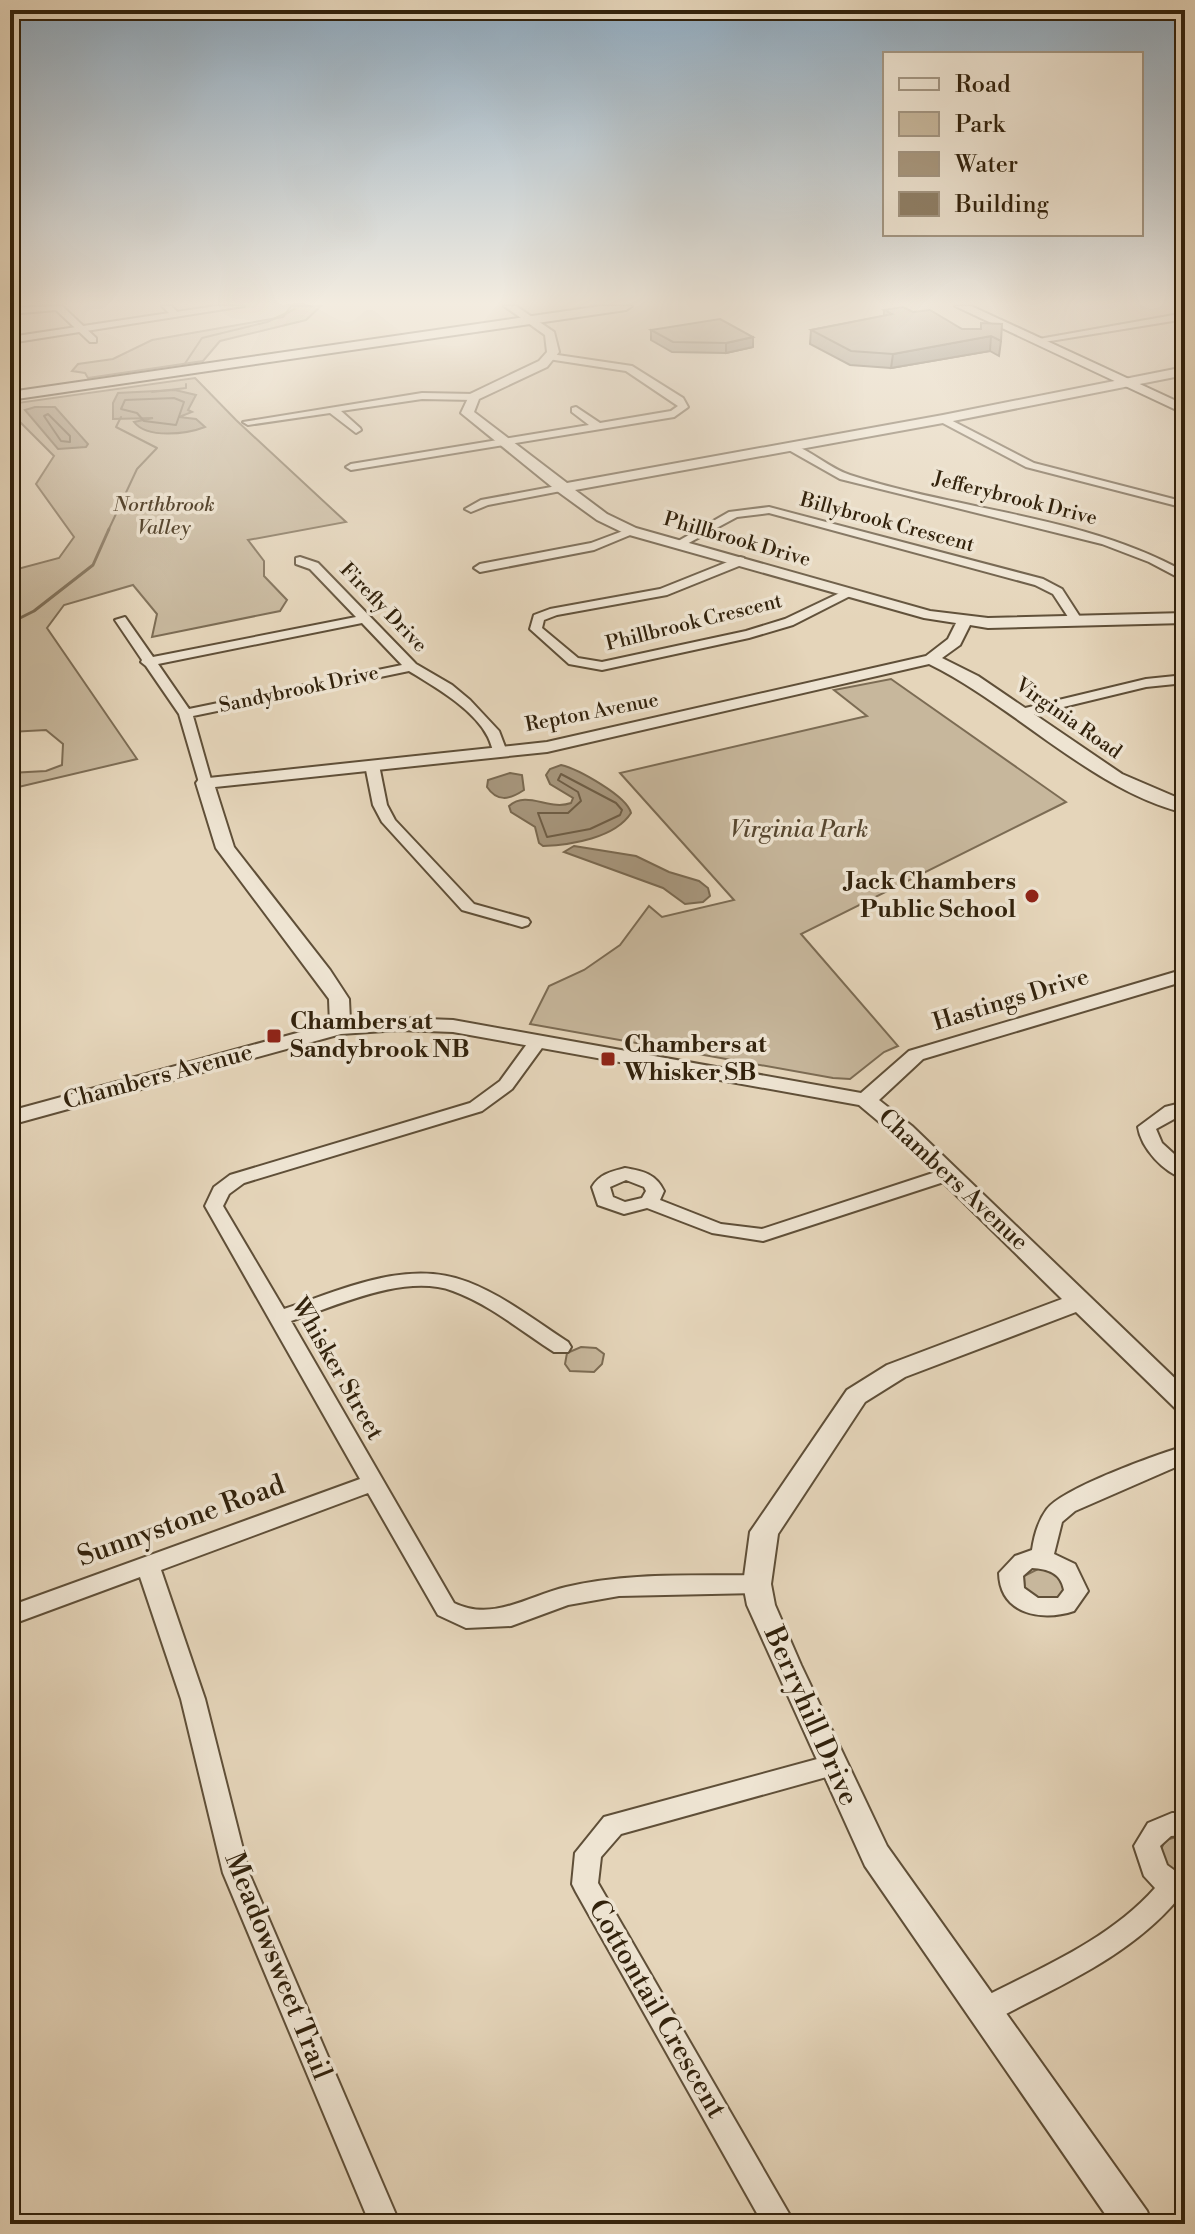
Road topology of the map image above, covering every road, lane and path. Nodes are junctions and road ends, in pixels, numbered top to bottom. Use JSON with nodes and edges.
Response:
{"nodes":[{"id":1,"x":324,"y":410,"type":"edge"},
{"id":2,"x":333,"y":410,"type":"edge"},
{"id":3,"x":467,"y":410,"type":"edge"},
{"id":4,"x":576,"y":410,"type":"dead end"},
{"id":5,"x":679,"y":410,"type":"edge"},
{"id":6,"x":989,"y":410,"type":"edge"},
{"id":7,"x":943,"y":419,"type":"junction"},
{"id":8,"x":248,"y":422,"type":"dead end"},
{"id":9,"x":597,"y":426,"type":"junction"},
{"id":10,"x":356,"y":430,"type":"dead end"},
{"id":11,"x":501,"y":442,"type":"junction"},
{"id":12,"x":791,"y":447,"type":"junction"},
{"id":13,"x":351,"y":467,"type":"dead end"},
{"id":14,"x":562,"y":488,"type":"junction"},
{"id":15,"x":1185,"y":505,"type":"edge"},
{"id":16,"x":471,"y":509,"type":"dead end"},
{"id":17,"x":631,"y":531,"type":"junction"},
{"id":18,"x":679,"y":544,"type":"junction"},
{"id":19,"x":300,"y":561,"type":"dead end"},
{"id":20,"x":740,"y":561,"type":"junction"},
{"id":21,"x":480,"y":568,"type":"dead end"},
{"id":22,"x":1184,"y":575,"type":"edge"},
{"id":23,"x":850,"y":593,"type":"junction"},
{"id":24,"x":1185,"y":618,"type":"edge"},
{"id":25,"x":365,"y":619,"type":"junction"},
{"id":26,"x":121,"y":620,"type":"dead end"},
{"id":27,"x":1076,"y":620,"type":"junction"},
{"id":28,"x":965,"y":621,"type":"junction"},
{"id":29,"x":931,"y":659,"type":"junction"},
{"id":30,"x":147,"y":662,"type":"junction"},
{"id":31,"x":411,"y":667,"type":"junction"},
{"id":32,"x":1185,"y":679,"type":"edge"},
{"id":33,"x":1022,"y":713,"type":"junction"},
{"id":34,"x":186,"y":714,"type":"junction"},
{"id":35,"x":500,"y":752,"type":"junction"},
{"id":36,"x":372,"y":765,"type":"junction"},
{"id":37,"x":205,"y":783,"type":"junction"},
{"id":38,"x":1185,"y":808,"type":"edge"},
{"id":39,"x":522,"y":922,"type":"dead end"},
{"id":40,"x":1185,"y":975,"type":"edge"},
{"id":41,"x":340,"y":1028,"type":"junction"},
{"id":42,"x":538,"y":1041,"type":"junction"},
{"id":43,"x":866,"y":1100,"type":"junction"},
{"id":44,"x":1185,"y":1107,"type":"edge"},
{"id":45,"x":10,"y":1118,"type":"edge"},
{"id":46,"x":1185,"y":1173,"type":"edge"},
{"id":47,"x":949,"y":1174,"type":"junction"},
{"id":48,"x":649,"y":1202,"type":"dead end"},
{"id":49,"x":1080,"y":1301,"type":"junction"},
{"id":50,"x":279,"y":1318,"type":"junction"},
{"id":51,"x":561,"y":1347,"type":"dead end"},
{"id":52,"x":1185,"y":1403,"type":"edge"},
{"id":53,"x":1185,"y":1454,"type":"edge"},
{"id":54,"x":372,"y":1483,"type":"junction"},
{"id":55,"x":1042,"y":1559,"type":"dead end"},
{"id":56,"x":147,"y":1564,"type":"junction"},
{"id":57,"x":757,"y":1584,"type":"junction"},
{"id":58,"x":10,"y":1616,"type":"edge"},
{"id":59,"x":832,"y":1766,"type":"junction"},
{"id":60,"x":1185,"y":1824,"type":"edge"},
{"id":61,"x":1179,"y":1888,"type":"edge"},
{"id":62,"x":986,"y":2010,"type":"junction"},
{"id":63,"x":385,"y":2224,"type":"edge"},
{"id":64,"x":780,"y":2224,"type":"edge"},
{"id":65,"x":1134,"y":2224,"type":"edge"}],
"edges":[{"from":1,"to":8,"type":"street"},
{"from":2,"to":10,"type":"street"},
{"from":3,"to":11,"type":"street","name":"Phillbrook Drive"},
{"from":4,"to":9,"type":"street"},
{"from":5,"to":9,"type":"street"},
{"from":6,"to":7,"type":"street"},
{"from":7,"to":12,"type":"street"},
{"from":7,"to":15,"type":"street"},
{"from":9,"to":11,"type":"street"},
{"from":11,"to":13,"type":"street"},
{"from":11,"to":14,"type":"street","name":"Phillbrook Drive"},
{"from":12,"to":14,"type":"street"},
{"from":12,"to":22,"type":"street","name":"Jefferybrook Drive"},
{"from":14,"to":16,"type":"street"},
{"from":14,"to":17,"type":"street","name":"Phillbrook Drive"},
{"from":17,"to":18,"type":"street","name":"Phillbrook Drive"},
{"from":17,"to":21,"type":"street"},
{"from":18,"to":20,"type":"street","name":"Phillbrook Drive"},
{"from":18,"to":27,"type":"street","name":"Billybrook Crescent"},
{"from":19,"to":25,"type":"street","name":"Firefly Drive"},
{"from":20,"to":23,"type":"street","name":"Phillbrook Drive"},
{"from":20,"to":23,"type":"street","name":"Phillbrook Crescent"},
{"from":23,"to":28,"type":"street","name":"Phillbrook Drive"},
{"from":24,"to":27,"type":"street","name":"Phillbrook Drive"},
{"from":25,"to":30,"type":"street"},
{"from":25,"to":31,"type":"street","name":"Firefly Drive"},
{"from":26,"to":30,"type":"street","name":"Sandybrook Drive"},
{"from":27,"to":28,"type":"street","name":"Phillbrook Drive"},
{"from":28,"to":29,"type":"street"},
{"from":29,"to":33,"type":"street","name":"Virginia Road"},
{"from":29,"to":35,"type":"street","name":"Repton Avenue"},
{"from":30,"to":34,"type":"street","name":"Sandybrook Drive"},
{"from":31,"to":34,"type":"street","name":"Sandybrook Drive"},
{"from":31,"to":35,"type":"street","name":"Firefly Drive"},
{"from":32,"to":33,"type":"street"},
{"from":33,"to":38,"type":"street","name":"Virginia Road"},
{"from":34,"to":37,"type":"street","name":"Sandybrook Drive"},
{"from":35,"to":36,"type":"street","name":"Repton Avenue"},
{"from":36,"to":37,"type":"street","name":"Repton Avenue"},
{"from":36,"to":39,"type":"street"},
{"from":37,"to":41,"type":"street","name":"Sandybrook Drive"},
{"from":40,"to":43,"type":"street","name":"Hastings Drive"},
{"from":41,"to":42,"type":"street","name":"Chambers Avenue"},
{"from":41,"to":45,"type":"street","name":"Chambers Avenue"},
{"from":42,"to":43,"type":"street","name":"Chambers Avenue"},
{"from":42,"to":50,"type":"street","name":"Whisker Street"},
{"from":43,"to":47,"type":"street","name":"Chambers Avenue"},
{"from":44,"to":46,"type":"street"},
{"from":47,"to":48,"type":"street"},
{"from":47,"to":49,"type":"street","name":"Chambers Avenue"},
{"from":49,"to":52,"type":"street","name":"Chambers Avenue"},
{"from":49,"to":57,"type":"street","name":"Berryhill Drive"},
{"from":50,"to":51,"type":"street"},
{"from":50,"to":54,"type":"street","name":"Whisker Street"},
{"from":53,"to":55,"type":"street"},
{"from":54,"to":56,"type":"street","name":"Sunnystone Road"},
{"from":54,"to":57,"type":"street","name":"Whisker Street"},
{"from":56,"to":58,"type":"street","name":"Sunnystone Road"},
{"from":56,"to":63,"type":"street","name":"Meadowsweet Trail"},
{"from":57,"to":59,"type":"street","name":"Berryhill Drive"},
{"from":59,"to":62,"type":"street","name":"Berryhill Drive"},
{"from":59,"to":64,"type":"street","name":"Cottontail Crescent"},
{"from":60,"to":61,"type":"street"},
{"from":61,"to":62,"type":"street"},
{"from":62,"to":65,"type":"street","name":"Berryhill Drive"}]}
